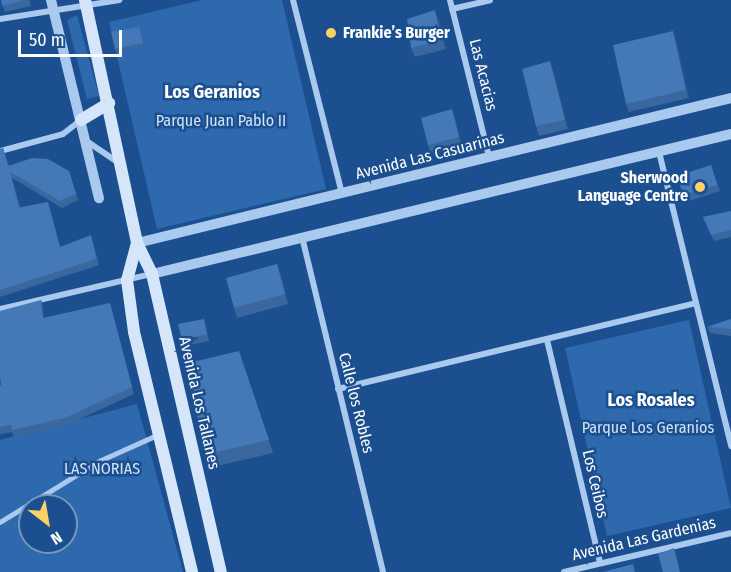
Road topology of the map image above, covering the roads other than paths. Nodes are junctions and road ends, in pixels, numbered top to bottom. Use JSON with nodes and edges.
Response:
{"nodes":[{"id":1,"x":120,"y":0,"type":"edge"},
{"id":2,"x":293,"y":0,"type":"edge"},
{"id":3,"x":450,"y":0,"type":"edge"},
{"id":4,"x":490,"y":0,"type":"edge"},
{"id":5,"x":52,"y":4,"type":"edge"},
{"id":6,"x":85,"y":4,"type":"edge"},
{"id":7,"x":452,"y":9,"type":"junction"},
{"id":8,"x":0,"y":19,"type":"edge"},
{"id":9,"x":731,"y":98,"type":"edge"},
{"id":10,"x":109,"y":103,"type":"junction"},
{"id":11,"x":81,"y":120,"type":"junction"},
{"id":12,"x":731,"y":134,"type":"edge"},
{"id":13,"x":85,"y":140,"type":"junction"},
{"id":14,"x":0,"y":151,"type":"edge"},
{"id":15,"x":659,"y":152,"type":"junction"},
{"id":16,"x":489,"y":156,"type":"junction"},
{"id":17,"x":121,"y":164,"type":"junction"},
{"id":18,"x":342,"y":193,"type":"junction"},
{"id":19,"x":99,"y":198,"type":"dead end"},
{"id":20,"x":303,"y":241,"type":"junction"},
{"id":21,"x":137,"y":243,"type":"junction"},
{"id":22,"x":152,"y":274,"type":"junction"},
{"id":23,"x":127,"y":280,"type":"junction"},
{"id":24,"x":696,"y":303,"type":"junction"},
{"id":25,"x":0,"y":309,"type":"edge"},
{"id":26,"x":547,"y":340,"type":"junction"},
{"id":27,"x":339,"y":389,"type":"junction"},
{"id":28,"x":157,"y":435,"type":"junction"},
{"id":29,"x":731,"y":446,"type":"edge"},
{"id":30,"x":0,"y":522,"type":"edge"},
{"id":31,"x":731,"y":533,"type":"edge"},
{"id":32,"x":600,"y":563,"type":"junction"},
{"id":33,"x":192,"y":572,"type":"edge"},
{"id":34,"x":221,"y":572,"type":"edge"},
{"id":35,"x":382,"y":572,"type":"edge"},
{"id":36,"x":564,"y":572,"type":"edge"}],
"edges":[{"from":1,"to":6,"type":"street"},
{"from":2,"to":18,"type":"street"},
{"from":3,"to":7,"type":"street","name":"Las Acacias"},
{"from":4,"to":7,"type":"street"},
{"from":5,"to":6,"type":"street"},
{"from":5,"to":8,"type":"street"},
{"from":5,"to":11,"type":"street"},
{"from":6,"to":10,"type":"main road","name":"Avenida Los Tallanes"},
{"from":7,"to":16,"type":"street","name":"Las Acacias"},
{"from":9,"to":16,"type":"street","name":"Avenida Las Casuarinas"},
{"from":10,"to":11,"type":"main road"},
{"from":10,"to":17,"type":"main road","name":"Avenida Los Tallanes"},
{"from":11,"to":13,"type":"street"},
{"from":11,"to":14,"type":"street"},
{"from":12,"to":15,"type":"street"},
{"from":13,"to":17,"type":"street"},
{"from":13,"to":19,"type":"street"},
{"from":15,"to":20,"type":"street"},
{"from":15,"to":24,"type":"street"},
{"from":16,"to":18,"type":"street","name":"Avenida Las Casuarinas"},
{"from":17,"to":21,"type":"main road","name":"Avenida Los Tallanes"},
{"from":18,"to":21,"type":"street","name":"Avenida Las Casuarinas"},
{"from":20,"to":22,"type":"street"},
{"from":20,"to":27,"type":"street","name":"Calle los Robles"},
{"from":21,"to":22,"type":"main road","name":"Avenida Los Tallanes"},
{"from":21,"to":23,"type":"main road","name":"Avenida Los Tallanes"},
{"from":22,"to":23,"type":"street"},
{"from":22,"to":34,"type":"main road","name":"Avenida Los Tallanes"},
{"from":23,"to":25,"type":"street"},
{"from":23,"to":28,"type":"main road","name":"Avenida Los Tallanes"},
{"from":24,"to":26,"type":"street"},
{"from":24,"to":29,"type":"street"},
{"from":26,"to":27,"type":"street"},
{"from":26,"to":32,"type":"street","name":"Los Ceibos"},
{"from":27,"to":35,"type":"street","name":"Calle los Robles"},
{"from":28,"to":30,"type":"lane"},
{"from":28,"to":33,"type":"main road","name":"Avenida Los Tallanes"},
{"from":31,"to":32,"type":"street","name":"Avenida Las Gardenias"},
{"from":32,"to":36,"type":"street","name":"Avenida Las Gardenias"}]}
